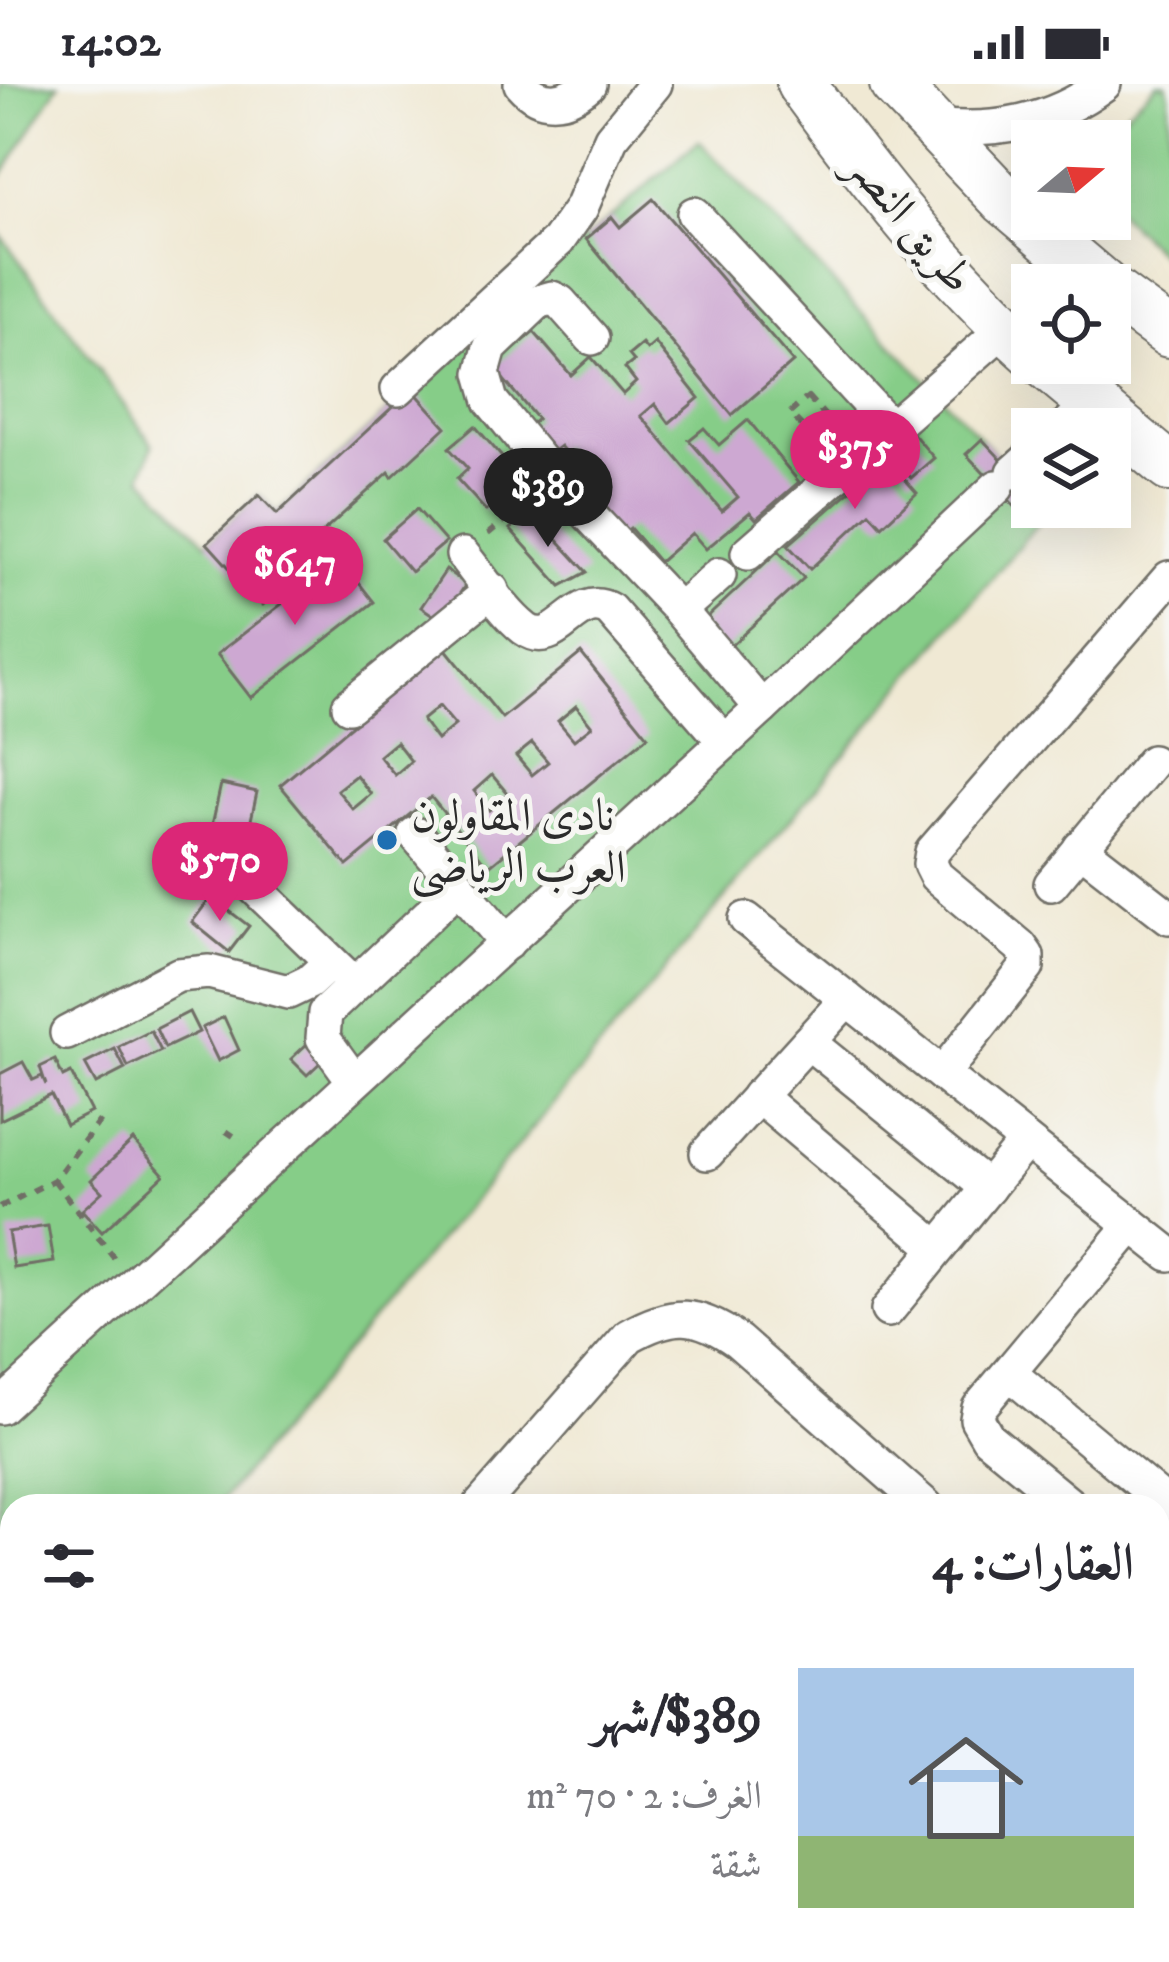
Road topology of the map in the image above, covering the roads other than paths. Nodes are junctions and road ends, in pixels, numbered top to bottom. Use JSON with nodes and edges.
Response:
{"nodes":[{"id":1,"x":521,"y":84,"type":"edge"},
{"id":2,"x":590,"y":84,"type":"edge"},
{"id":3,"x":655,"y":84,"type":"edge"},
{"id":4,"x":800,"y":84,"type":"edge"},
{"id":5,"x":894,"y":84,"type":"edge"},
{"id":6,"x":1103,"y":84,"type":"edge"},
{"id":7,"x":931,"y":126,"type":"junction"},
{"id":8,"x":694,"y":214,"type":"dead end"},
{"id":9,"x":1080,"y":264,"type":"edge"},
{"id":10,"x":1131,"y":306,"type":"edge"},
{"id":11,"x":1011,"y":332,"type":"edge"},
{"id":12,"x":1167,"y":335,"type":"edge"},
{"id":13,"x":592,"y":338,"type":"dead end"},
{"id":14,"x":1011,"y":345,"type":"edge"},
{"id":15,"x":398,"y":389,"type":"dead end"},
{"id":16,"x":891,"y":428,"type":"junction"},
{"id":17,"x":1131,"y":446,"type":"edge"},
{"id":18,"x":1169,"y":467,"type":"edge"},
{"id":19,"x":1011,"y":475,"type":"edge"},
{"id":20,"x":748,"y":553,"type":"dead end"},
{"id":21,"x":463,"y":555,"type":"road end"},
{"id":22,"x":719,"y":575,"type":"dead end"},
{"id":23,"x":1169,"y":578,"type":"edge"},
{"id":24,"x":493,"y":590,"type":"junction"},
{"id":25,"x":679,"y":610,"type":"junction"},
{"id":26,"x":349,"y":706,"type":"dead end"},
{"id":27,"x":762,"y":708,"type":"junction"},
{"id":28,"x":725,"y":742,"type":"junction"},
{"id":29,"x":1152,"y":762,"type":"dead end"},
{"id":30,"x":415,"y":834,"type":"dead end"},
{"id":31,"x":1081,"y":848,"type":"junction"},
{"id":32,"x":1051,"y":884,"type":"dead end"},
{"id":33,"x":459,"y":886,"type":"junction"},
{"id":34,"x":254,"y":887,"type":"dead end"},
{"id":35,"x":1169,"y":916,"type":"edge"},
{"id":36,"x":746,"y":919,"type":"dead end"},
{"id":37,"x":507,"y":943,"type":"junction"},
{"id":38,"x":343,"y":973,"type":"junction"},
{"id":39,"x":847,"y":999,"type":"junction"},
{"id":40,"x":67,"y":1034,"type":"dead end"},
{"id":41,"x":808,"y":1042,"type":"junction"},
{"id":42,"x":941,"y":1074,"type":"junction"},
{"id":43,"x":354,"y":1081,"type":"junction"},
{"id":44,"x":758,"y":1096,"type":"junction"},
{"id":45,"x":1026,"y":1141,"type":"junction"},
{"id":46,"x":707,"y":1154,"type":"dead end"},
{"id":47,"x":988,"y":1188,"type":"junction"},
{"id":48,"x":1132,"y":1225,"type":"junction"},
{"id":49,"x":938,"y":1248,"type":"junction"},
{"id":50,"x":1169,"y":1254,"type":"edge"},
{"id":51,"x":888,"y":1310,"type":"dead end"},
{"id":52,"x":1009,"y":1373,"type":"junction"},
{"id":53,"x":0,"y":1407,"type":"edge"},
{"id":54,"x":491,"y":1494,"type":"edge"},
{"id":55,"x":912,"y":1494,"type":"edge"},
{"id":56,"x":1057,"y":1494,"type":"edge"},
{"id":57,"x":1155,"y":1494,"type":"edge"}],
"edges":[{"from":1,"to":2,"type":"street"},
{"from":3,"to":15,"type":"street"},
{"from":4,"to":11,"type":"highway","name":"طريق النصر"},
{"from":5,"to":7,"type":"highway","name":"طريق النصر"},
{"from":6,"to":7,"type":"street"},
{"from":7,"to":9,"type":"highway","name":"طريق النصر"},
{"from":8,"to":16,"type":"street"},
{"from":10,"to":12,"type":"highway","name":"طريق النصر"},
{"from":13,"to":25,"type":"street"},
{"from":14,"to":16,"type":"street"},
{"from":16,"to":20,"type":"street"},
{"from":17,"to":18,"type":"highway"},
{"from":19,"to":27,"type":"street"},
{"from":21,"to":24,"type":"street"},
{"from":22,"to":25,"type":"street"},
{"from":23,"to":42,"type":"street"},
{"from":24,"to":26,"type":"street"},
{"from":24,"to":28,"type":"street"},
{"from":25,"to":27,"type":"street"},
{"from":27,"to":28,"type":"street"},
{"from":28,"to":37,"type":"street"},
{"from":29,"to":31,"type":"street"},
{"from":30,"to":33,"type":"street"},
{"from":31,"to":32,"type":"street"},
{"from":31,"to":35,"type":"street"},
{"from":33,"to":37,"type":"street"},
{"from":33,"to":38,"type":"street"},
{"from":34,"to":38,"type":"street"},
{"from":36,"to":39,"type":"street"},
{"from":37,"to":43,"type":"street"},
{"from":38,"to":40,"type":"street"},
{"from":38,"to":43,"type":"street"},
{"from":39,"to":41,"type":"street"},
{"from":39,"to":42,"type":"street"},
{"from":41,"to":44,"type":"street"},
{"from":41,"to":47,"type":"street"},
{"from":42,"to":45,"type":"street"},
{"from":43,"to":53,"type":"street"},
{"from":44,"to":46,"type":"street"},
{"from":44,"to":49,"type":"street"},
{"from":45,"to":47,"type":"street"},
{"from":45,"to":48,"type":"street"},
{"from":47,"to":49,"type":"street"},
{"from":48,"to":50,"type":"street"},
{"from":48,"to":52,"type":"street"},
{"from":49,"to":51,"type":"street"},
{"from":52,"to":56,"type":"street"},
{"from":52,"to":57,"type":"street"},
{"from":54,"to":55,"type":"street"}]}
